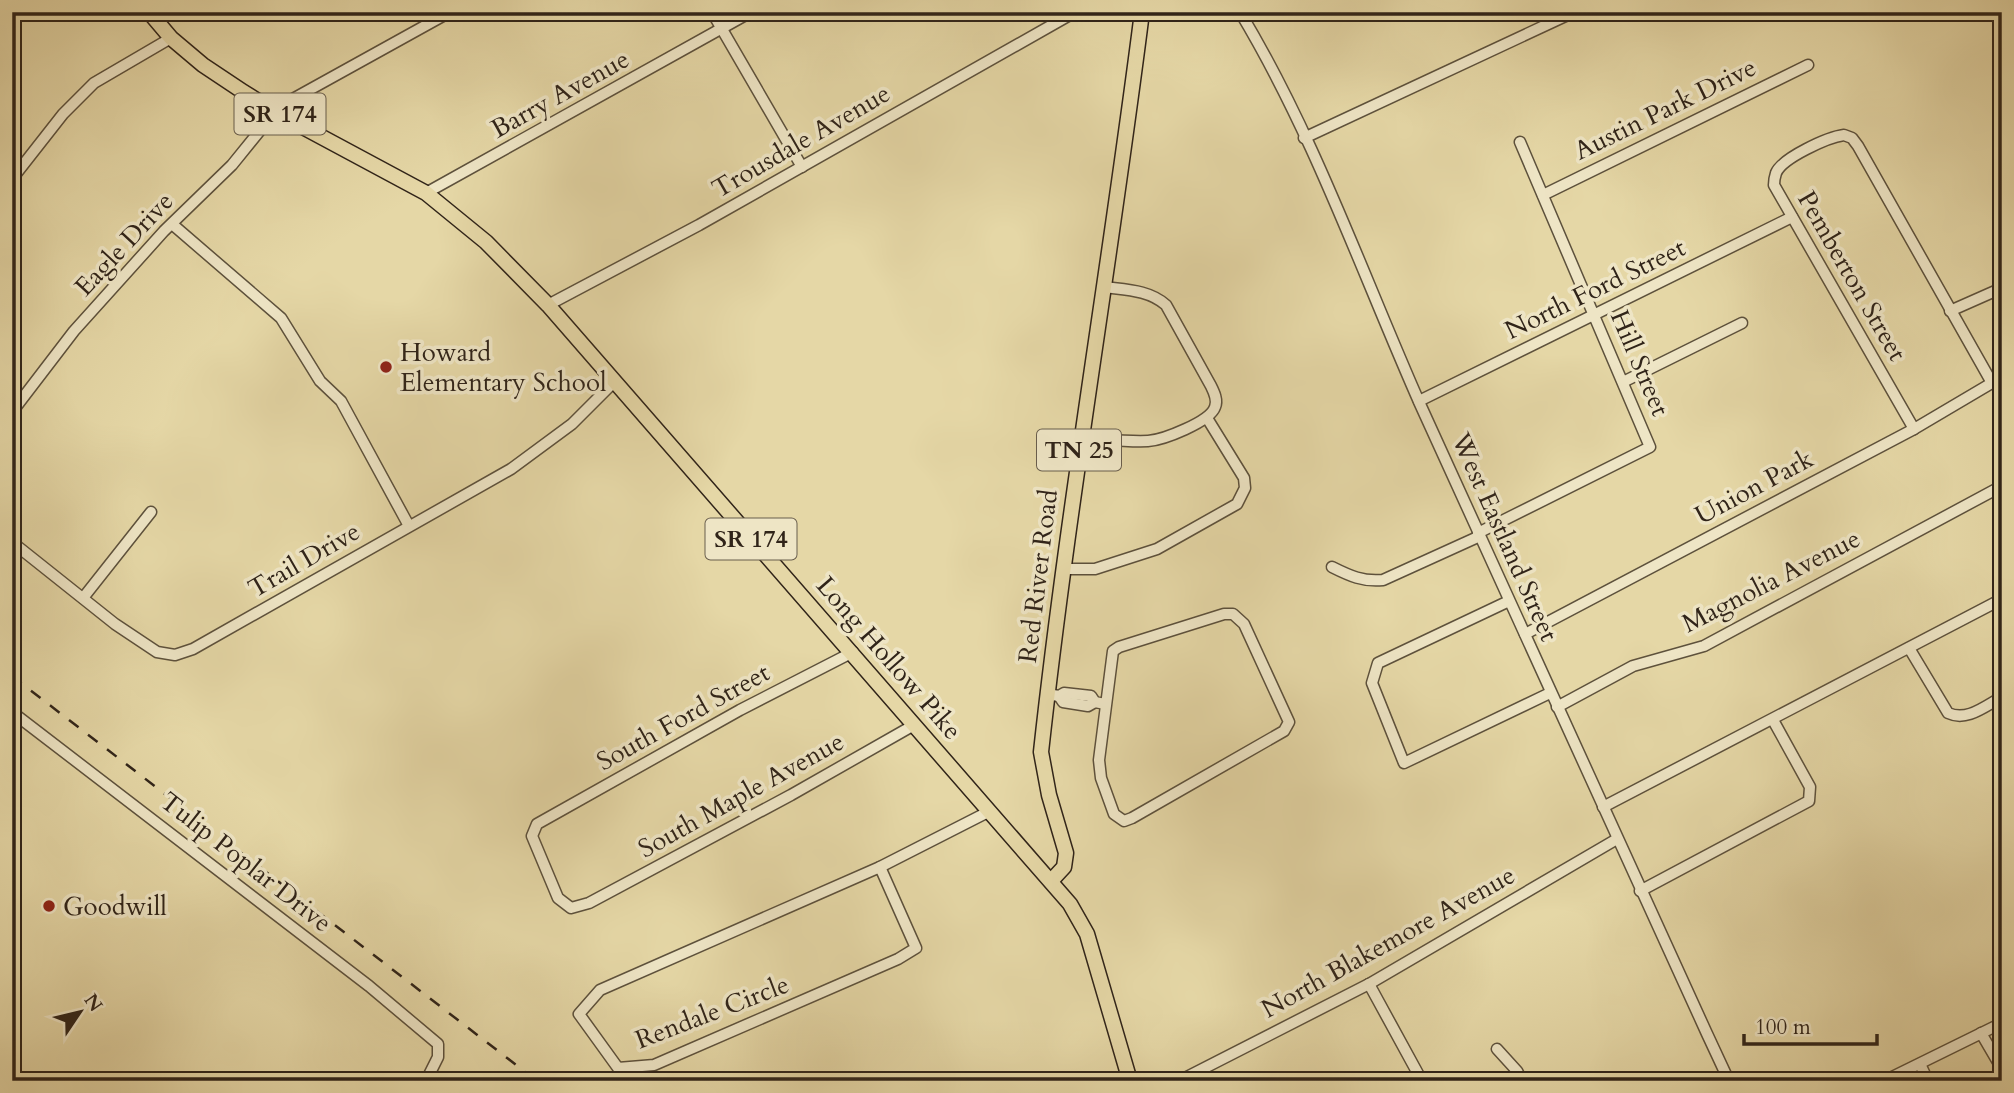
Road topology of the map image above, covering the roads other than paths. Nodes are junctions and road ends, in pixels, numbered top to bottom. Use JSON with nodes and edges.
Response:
{"nodes":[{"id":1,"x":450,"y":12,"type":"edge"},
{"id":2,"x":712,"y":12,"type":"edge"},
{"id":3,"x":751,"y":12,"type":"edge"},
{"id":4,"x":1075,"y":12,"type":"edge"},
{"id":5,"x":1142,"y":12,"type":"edge"},
{"id":6,"x":1240,"y":12,"type":"edge"},
{"id":7,"x":1574,"y":12,"type":"edge"},
{"id":8,"x":153,"y":14,"type":"edge"},
{"id":9,"x":721,"y":29,"type":"junction"},
{"id":10,"x":171,"y":38,"type":"junction"},
{"id":11,"x":1808,"y":65,"type":"dead end"},
{"id":12,"x":275,"y":111,"type":"junction"},
{"id":13,"x":1304,"y":138,"type":"junction"},
{"id":14,"x":1520,"y":142,"type":"dead end"},
{"id":15,"x":802,"y":167,"type":"junction"},
{"id":16,"x":12,"y":179,"type":"edge"},
{"id":17,"x":426,"y":193,"type":"junction"},
{"id":18,"x":1543,"y":195,"type":"junction"},
{"id":19,"x":1792,"y":217,"type":"junction"},
{"id":20,"x":172,"y":224,"type":"junction"},
{"id":21,"x":1104,"y":287,"type":"junction"},
{"id":22,"x":2002,"y":288,"type":"edge"},
{"id":23,"x":548,"y":305,"type":"junction"},
{"id":24,"x":1950,"y":311,"type":"junction"},
{"id":25,"x":1595,"y":314,"type":"junction"},
{"id":26,"x":1742,"y":323,"type":"dead end"},
{"id":27,"x":1997,"y":380,"type":"edge"},
{"id":28,"x":614,"y":382,"type":"junction"},
{"id":29,"x":1623,"y":382,"type":"junction"},
{"id":30,"x":1419,"y":401,"type":"junction"},
{"id":31,"x":12,"y":412,"type":"edge"},
{"id":32,"x":1207,"y":418,"type":"junction"},
{"id":33,"x":1914,"y":429,"type":"junction"},
{"id":34,"x":1081,"y":438,"type":"junction"},
{"id":35,"x":2002,"y":486,"type":"edge"},
{"id":36,"x":150,"y":512,"type":"dead end"},
{"id":37,"x":409,"y":526,"type":"junction"},
{"id":38,"x":1479,"y":535,"type":"junction"},
{"id":39,"x":12,"y":542,"type":"edge"},
{"id":40,"x":1332,"y":567,"type":"dead end"},
{"id":41,"x":1065,"y":569,"type":"junction"},
{"id":42,"x":83,"y":598,"type":"junction"},
{"id":43,"x":2002,"y":599,"type":"edge"},
{"id":44,"x":1509,"y":601,"type":"junction"},
{"id":45,"x":1525,"y":634,"type":"junction"},
{"id":46,"x":1909,"y":648,"type":"junction"},
{"id":47,"x":853,"y":652,"type":"junction"},
{"id":48,"x":1550,"y":693,"type":"junction"},
{"id":49,"x":1053,"y":695,"type":"junction"},
{"id":50,"x":2002,"y":697,"type":"edge"},
{"id":51,"x":1100,"y":703,"type":"junction"},
{"id":52,"x":1557,"y":707,"type":"junction"},
{"id":53,"x":12,"y":712,"type":"edge"},
{"id":54,"x":1773,"y":720,"type":"junction"},
{"id":55,"x":914,"y":725,"type":"junction"},
{"id":56,"x":1602,"y":807,"type":"junction"},
{"id":57,"x":990,"y":810,"type":"junction"},
{"id":58,"x":1617,"y":839,"type":"junction"},
{"id":59,"x":880,"y":867,"type":"junction"},
{"id":60,"x":1051,"y":881,"type":"junction"},
{"id":61,"x":1640,"y":891,"type":"junction"},
{"id":62,"x":589,"y":903,"type":"joint"},
{"id":63,"x":1369,"y":984,"type":"junction"},
{"id":64,"x":2002,"y":1023,"type":"edge"},
{"id":65,"x":1981,"y":1033,"type":"junction"},
{"id":66,"x":1497,"y":1049,"type":"dead end"},
{"id":67,"x":1920,"y":1064,"type":"junction"},
{"id":68,"x":2002,"y":1069,"type":"edge"},
{"id":69,"x":426,"y":1081,"type":"edge"},
{"id":70,"x":1130,"y":1081,"type":"edge"},
{"id":71,"x":1180,"y":1081,"type":"edge"},
{"id":72,"x":1422,"y":1081,"type":"edge"},
{"id":73,"x":1522,"y":1081,"type":"edge"},
{"id":74,"x":1729,"y":1081,"type":"edge"},
{"id":75,"x":1884,"y":1081,"type":"edge"},
{"id":76,"x":1928,"y":1081,"type":"edge"}],
"edges":[{"from":1,"to":12,"type":"street","name":"Eagle Drive"},
{"from":2,"to":9,"type":"street"},
{"from":3,"to":9,"type":"street","name":"Barry Avenue"},
{"from":4,"to":15,"type":"street","name":"Trousdale Avenue"},
{"from":5,"to":21,"type":"main road","name":"Red River Road","number":"TN 25"},
{"from":6,"to":13,"type":"street","name":"West Eastland Street"},
{"from":7,"to":13,"type":"street"},
{"from":8,"to":10,"type":"main road","name":"Long Hollow Pike","number":"SR 174"},
{"from":9,"to":15,"type":"street"},
{"from":9,"to":17,"type":"street","name":"Barry Avenue"},
{"from":10,"to":12,"type":"main road","name":"Long Hollow Pike","number":"SR 174"},
{"from":10,"to":16,"type":"street"},
{"from":11,"to":18,"type":"street","name":"Austin Park Drive"},
{"from":12,"to":17,"type":"main road","name":"Long Hollow Pike","number":"SR 174"},
{"from":12,"to":20,"type":"street","name":"Eagle Drive"},
{"from":13,"to":30,"type":"street","name":"West Eastland Street"},
{"from":14,"to":18,"type":"street","name":"Hill Street"},
{"from":15,"to":23,"type":"street","name":"Trousdale Avenue"},
{"from":17,"to":23,"type":"main road","name":"Long Hollow Pike","number":"SR 174"},
{"from":18,"to":25,"type":"street","name":"Hill Street"},
{"from":19,"to":24,"type":"street","name":"Pemberton Street"},
{"from":19,"to":25,"type":"street","name":"North Ford Street"},
{"from":19,"to":33,"type":"street","name":"Pemberton Street"},
{"from":20,"to":31,"type":"street","name":"Eagle Drive"},
{"from":20,"to":37,"type":"street"},
{"from":21,"to":32,"type":"street"},
{"from":21,"to":34,"type":"main road","name":"Red River Road","number":"TN 25"},
{"from":22,"to":24,"type":"street"},
{"from":23,"to":28,"type":"main road","name":"Long Hollow Pike","number":"SR 174"},
{"from":24,"to":27,"type":"street","name":"Pemberton Street"},
{"from":25,"to":29,"type":"street","name":"Hill Street"},
{"from":25,"to":30,"type":"street","name":"North Ford Street"},
{"from":26,"to":29,"type":"street"},
{"from":27,"to":33,"type":"street","name":"Union Park"},
{"from":28,"to":37,"type":"street","name":"Trail Drive"},
{"from":28,"to":47,"type":"main road","name":"Long Hollow Pike","number":"SR 174"},
{"from":29,"to":38,"type":"street","name":"Hill Street"},
{"from":30,"to":38,"type":"street","name":"West Eastland Street"},
{"from":32,"to":34,"type":"street"},
{"from":32,"to":41,"type":"street"},
{"from":33,"to":45,"type":"street","name":"Union Park"},
{"from":34,"to":41,"type":"main road","name":"Red River Road","number":"TN 25"},
{"from":35,"to":52,"type":"street","name":"Magnolia Avenue"},
{"from":36,"to":42,"type":"street"},
{"from":37,"to":42,"type":"street","name":"Trail Drive"},
{"from":38,"to":40,"type":"street"},
{"from":38,"to":44,"type":"street","name":"West Eastland Street"},
{"from":39,"to":42,"type":"street","name":"Trail Drive"},
{"from":41,"to":49,"type":"main road","name":"Red River Road","number":"TN 25"},
{"from":43,"to":46,"type":"street"},
{"from":44,"to":45,"type":"street","name":"West Eastland Street"},
{"from":44,"to":48,"type":"street"},
{"from":45,"to":48,"type":"street","name":"West Eastland Street"},
{"from":46,"to":50,"type":"street"},
{"from":46,"to":54,"type":"street"},
{"from":47,"to":55,"type":"main road","name":"Long Hollow Pike","number":"SR 174"},
{"from":47,"to":62,"type":"street","name":"South Ford Street"},
{"from":48,"to":52,"type":"street","name":"West Eastland Street"},
{"from":49,"to":51,"type":"street"},
{"from":49,"to":60,"type":"main road","name":"Red River Road","number":"TN 25"},
{"from":51,"to":51,"type":"street"},
{"from":52,"to":56,"type":"street","name":"West Eastland Street"},
{"from":53,"to":69,"type":"street","name":"Tulip Poplar Drive"},
{"from":54,"to":56,"type":"street"},
{"from":54,"to":61,"type":"street"},
{"from":55,"to":57,"type":"main road","name":"Long Hollow Pike","number":"SR 174"},
{"from":55,"to":62,"type":"street","name":"South Maple Avenue"},
{"from":56,"to":58,"type":"street","name":"West Eastland Street"},
{"from":57,"to":59,"type":"street","name":"Rendale Circle"},
{"from":57,"to":60,"type":"main road","name":"Long Hollow Pike","number":"SR 174"},
{"from":58,"to":61,"type":"street","name":"West Eastland Street"},
{"from":58,"to":63,"type":"street","name":"North Blakemore Avenue"},
{"from":59,"to":59,"type":"street","name":"Rendale Circle"},
{"from":60,"to":70,"type":"main road"},
{"from":61,"to":74,"type":"street","name":"West Eastland Street"},
{"from":63,"to":71,"type":"street","name":"North Blakemore Avenue"},
{"from":63,"to":72,"type":"street"},
{"from":64,"to":65,"type":"street"},
{"from":65,"to":67,"type":"street"},
{"from":65,"to":68,"type":"street"},
{"from":66,"to":73,"type":"street"},
{"from":67,"to":75,"type":"street"},
{"from":67,"to":76,"type":"street"}]}
